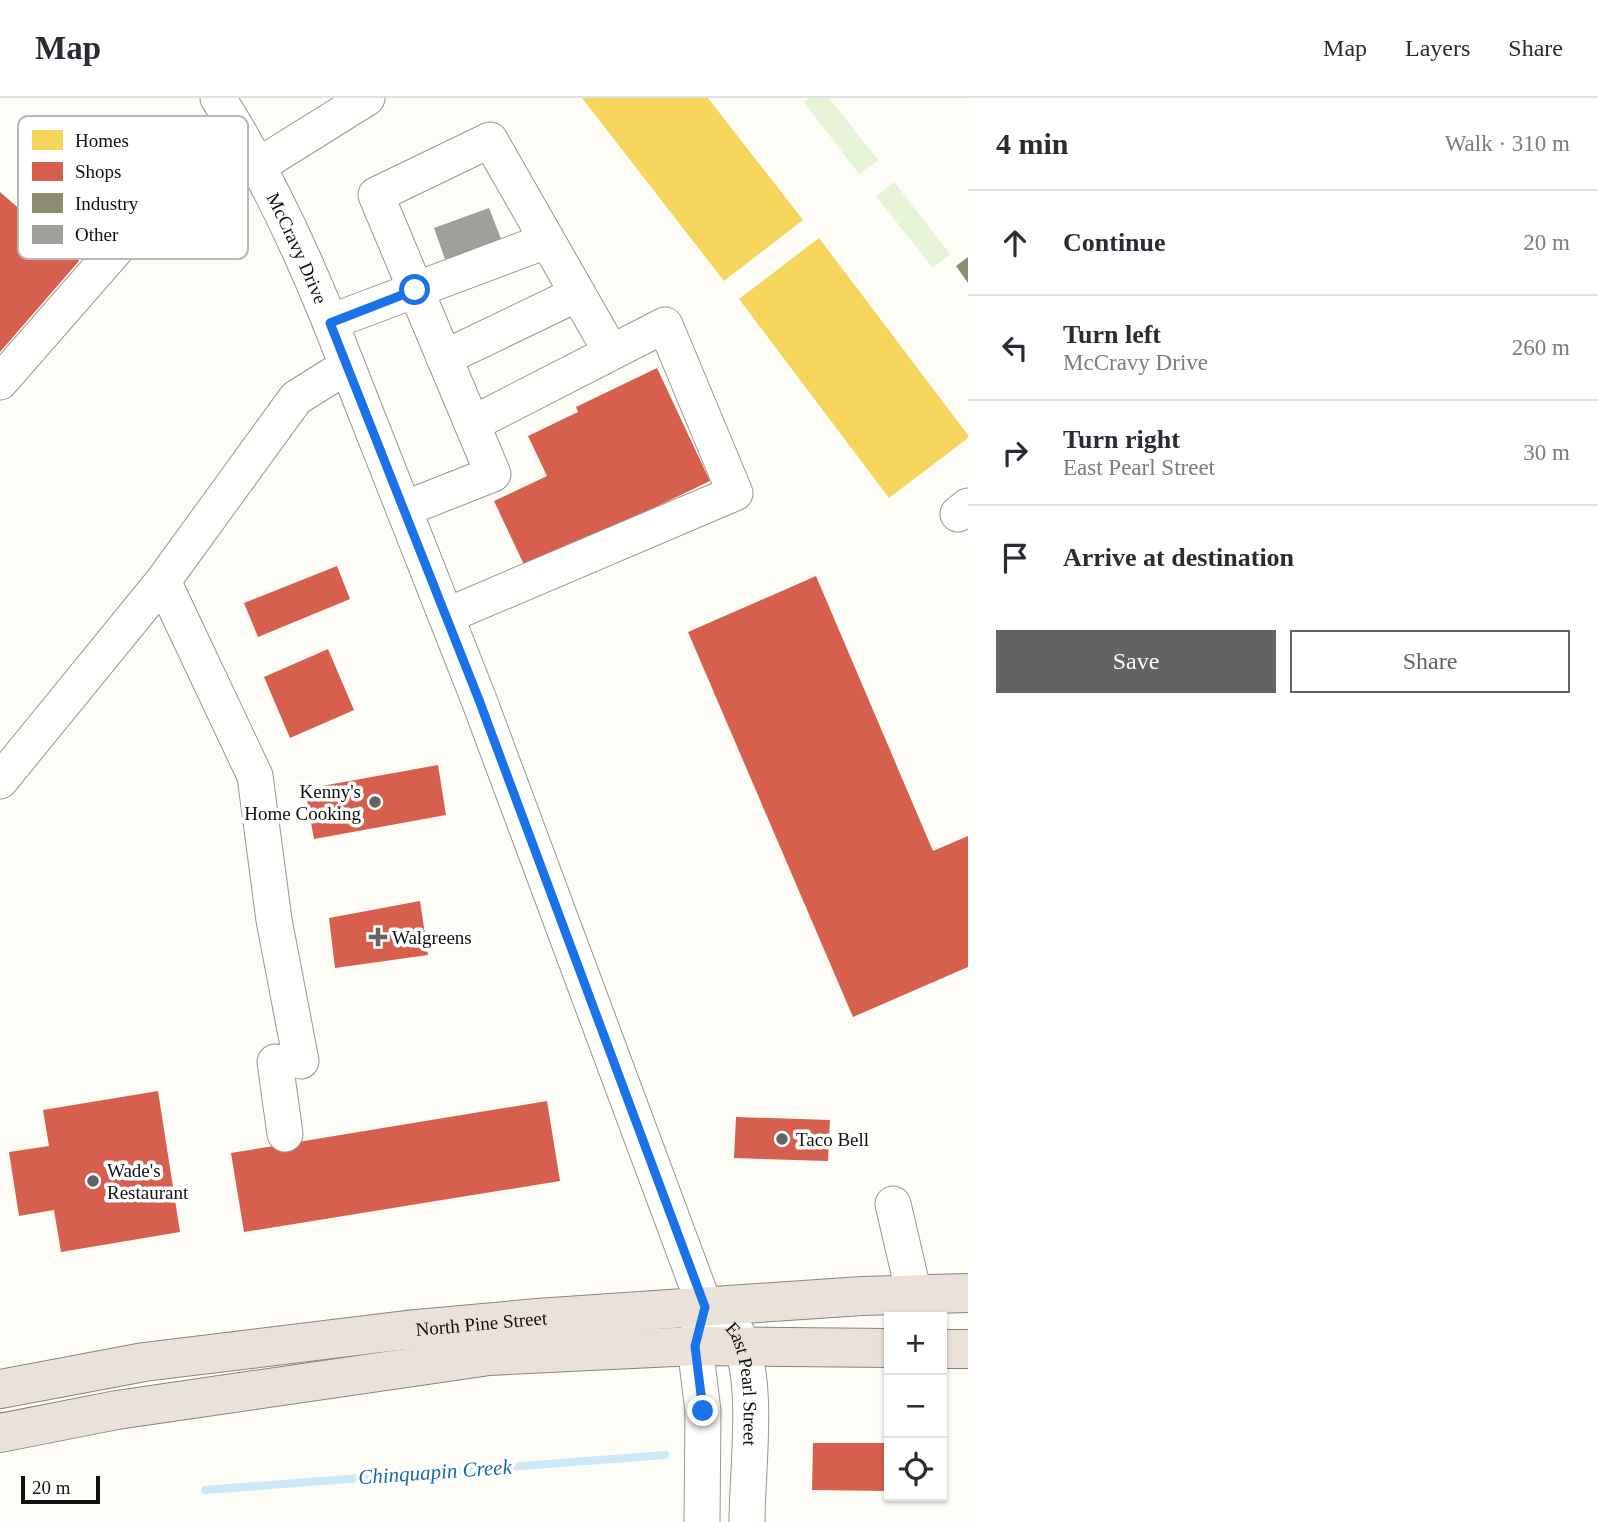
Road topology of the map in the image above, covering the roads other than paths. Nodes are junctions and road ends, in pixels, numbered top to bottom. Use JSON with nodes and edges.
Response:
{"nodes":[{"id":1,"x":218,"y":98,"type":"edge"},
{"id":2,"x":368,"y":98,"type":"edge"},
{"id":3,"x":229,"y":116,"type":"edge"},
{"id":4,"x":248,"y":148,"type":"edge"},
{"id":5,"x":258,"y":166,"type":"junction"},
{"id":6,"x":546,"y":241,"type":"junction"},
{"id":7,"x":108,"y":259,"type":"edge"},
{"id":8,"x":415,"y":290,"type":"junction"},
{"id":9,"x":577,"y":294,"type":"junction"},
{"id":10,"x":330,"y":323,"type":"junction"},
{"id":11,"x":611,"y":352,"type":"junction"},
{"id":12,"x":444,"y":358,"type":"junction"},
{"id":13,"x":347,"y":366,"type":"junction"},
{"id":14,"x":0,"y":382,"type":"edge"},
{"id":15,"x":472,"y":424,"type":"junction"},
{"id":16,"x":404,"y":509,"type":"junction"},
{"id":17,"x":163,"y":580,"type":"junction"},
{"id":18,"x":446,"y":616,"type":"junction"},
{"id":19,"x":0,"y":781,"type":"edge"},
{"id":20,"x":285,"y":1134,"type":"dead end"},
{"id":21,"x":893,"y":1204,"type":"dead end"},
{"id":22,"x":968,"y":1293,"type":"edge"},
{"id":23,"x":914,"y":1294,"type":"junction"},
{"id":24,"x":705,"y":1307,"type":"junction"},
{"id":25,"x":740,"y":1345,"type":"junction"},
{"id":26,"x":695,"y":1346,"type":"junction"},
{"id":27,"x":884,"y":1348,"type":"edge"},
{"id":28,"x":947,"y":1349,"type":"edge"},
{"id":29,"x":968,"y":1349,"type":"edge"},
{"id":30,"x":0,"y":1389,"type":"edge"},
{"id":31,"x":0,"y":1433,"type":"edge"},
{"id":32,"x":702,"y":1522,"type":"edge"},
{"id":33,"x":747,"y":1522,"type":"edge"}],
"edges":[{"from":1,"to":3,"type":"street","name":"McCravy Drive"},
{"from":2,"to":5,"type":"street"},
{"from":4,"to":5,"type":"street","name":"McCravy Drive"},
{"from":5,"to":10,"type":"street","name":"McCravy Drive"},
{"from":6,"to":8,"type":"street"},
{"from":6,"to":8,"type":"street"},
{"from":6,"to":9,"type":"street"},
{"from":7,"to":14,"type":"street"},
{"from":8,"to":10,"type":"street"},
{"from":8,"to":12,"type":"street"},
{"from":9,"to":11,"type":"street"},
{"from":9,"to":12,"type":"street"},
{"from":10,"to":13,"type":"street","name":"McCravy Drive"},
{"from":11,"to":15,"type":"street"},
{"from":11,"to":18,"type":"street"},
{"from":12,"to":15,"type":"street"},
{"from":13,"to":16,"type":"street","name":"McCravy Drive"},
{"from":13,"to":17,"type":"street"},
{"from":15,"to":16,"type":"street"},
{"from":16,"to":18,"type":"street","name":"McCravy Drive"},
{"from":17,"to":19,"type":"street"},
{"from":17,"to":20,"type":"street"},
{"from":18,"to":24,"type":"street","name":"McCravy Drive"},
{"from":21,"to":23,"type":"street"},
{"from":22,"to":23,"type":"highway","name":"North Pine Street"},
{"from":23,"to":24,"type":"highway","name":"North Pine Street"},
{"from":24,"to":25,"type":"street","name":"East Pearl Street"},
{"from":24,"to":26,"type":"street","name":"East Pearl Street"},
{"from":24,"to":30,"type":"highway","name":"North Pine Street"},
{"from":25,"to":26,"type":"highway","name":"North Pine Street"},
{"from":25,"to":27,"type":"highway","name":"North Pine Street"},
{"from":25,"to":33,"type":"street","name":"East Pearl Street"},
{"from":26,"to":31,"type":"highway","name":"North Pine Street"},
{"from":26,"to":32,"type":"street","name":"East Pearl Street"},
{"from":28,"to":29,"type":"highway"}]}
